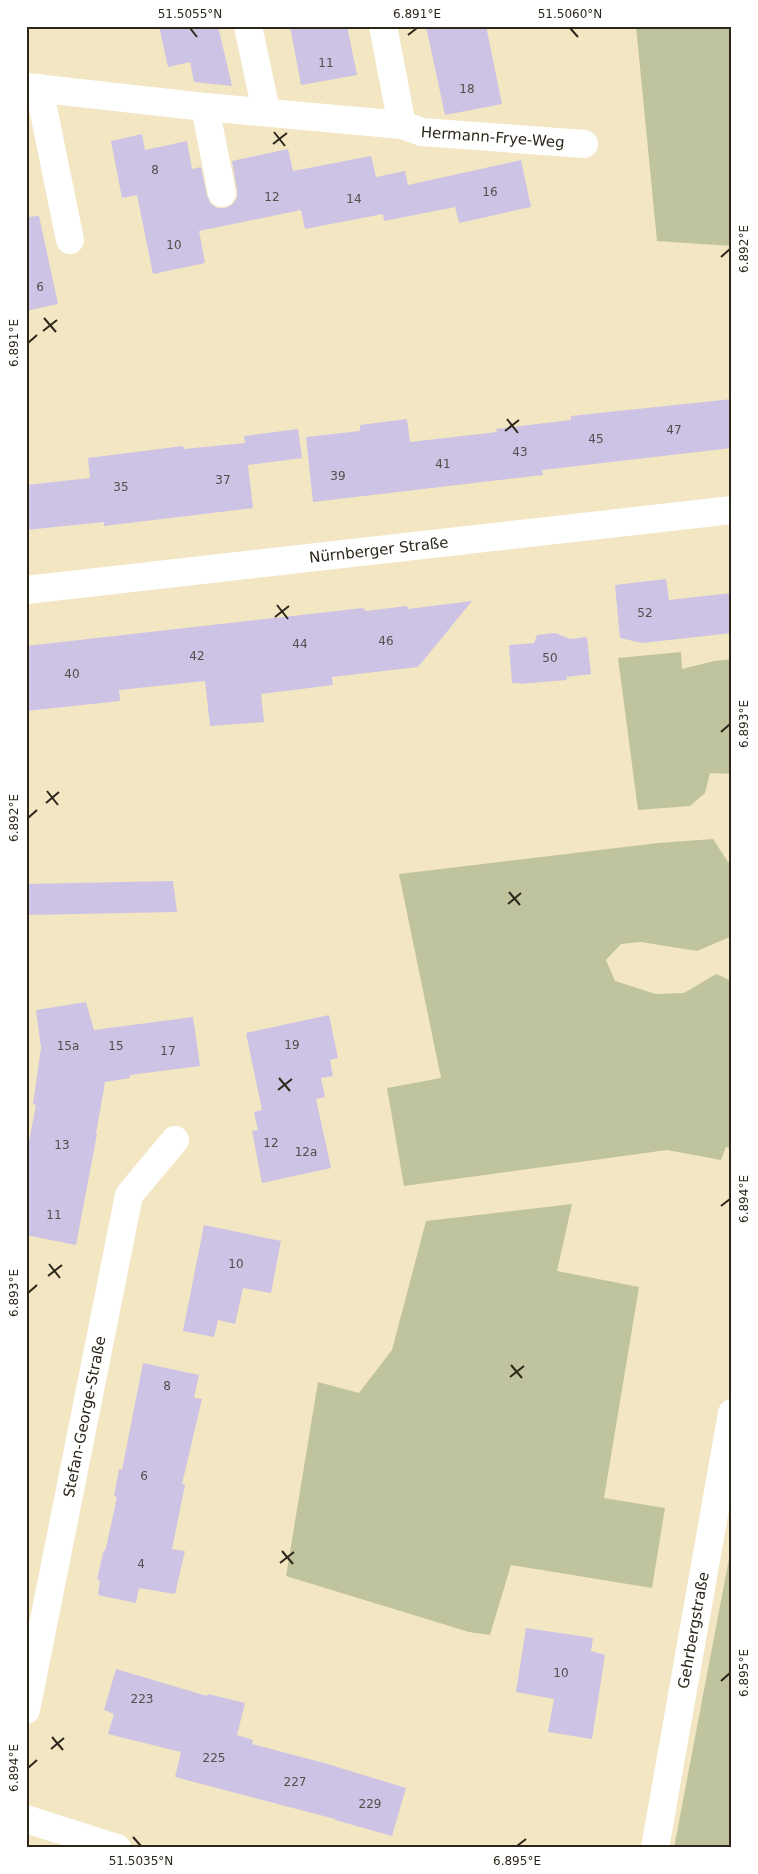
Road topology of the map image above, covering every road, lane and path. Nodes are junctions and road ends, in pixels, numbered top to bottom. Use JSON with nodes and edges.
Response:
{"nodes":[{"id":1,"x":248,"y":26,"type":"edge"},
{"id":2,"x":383,"y":26,"type":"edge"},
{"id":3,"x":33,"y":87,"type":"edge"},
{"id":4,"x":205,"y":107,"type":"junction"},
{"id":5,"x":266,"y":111,"type":"junction"},
{"id":6,"x":402,"y":124,"type":"junction"},
{"id":7,"x":584,"y":144,"type":"dead end"},
{"id":8,"x":222,"y":193,"type":"dead end"},
{"id":9,"x":70,"y":240,"type":"dead end"},
{"id":10,"x":732,"y":510,"type":"edge"},
{"id":11,"x":26,"y":590,"type":"edge"},
{"id":12,"x":175,"y":1140,"type":"dead end"},
{"id":13,"x":732,"y":1413,"type":"edge"},
{"id":14,"x":26,"y":1710,"type":"edge"},
{"id":15,"x":26,"y":1819,"type":"edge"},
{"id":16,"x":117,"y":1848,"type":"edge"},
{"id":17,"x":655,"y":1848,"type":"edge"}],
"edges":[{"from":1,"to":5,"type":"street"},
{"from":2,"to":6,"type":"street","name":"Hermann-Frye-Weg"},
{"from":3,"to":4,"type":"street","name":"Hermann-Frye-Weg"},
{"from":3,"to":9,"type":"street","name":"Hermann-Frye-Weg"},
{"from":4,"to":5,"type":"street","name":"Hermann-Frye-Weg"},
{"from":4,"to":8,"type":"street"},
{"from":5,"to":6,"type":"street","name":"Hermann-Frye-Weg"},
{"from":6,"to":7,"type":"street","name":"Hermann-Frye-Weg"},
{"from":10,"to":11,"type":"street","name":"Nürnberger Straße"},
{"from":12,"to":14,"type":"street","name":"Stefan-George-Straße"},
{"from":13,"to":17,"type":"street","name":"Gehrbergstraße"},
{"from":15,"to":16,"type":"street"}]}
